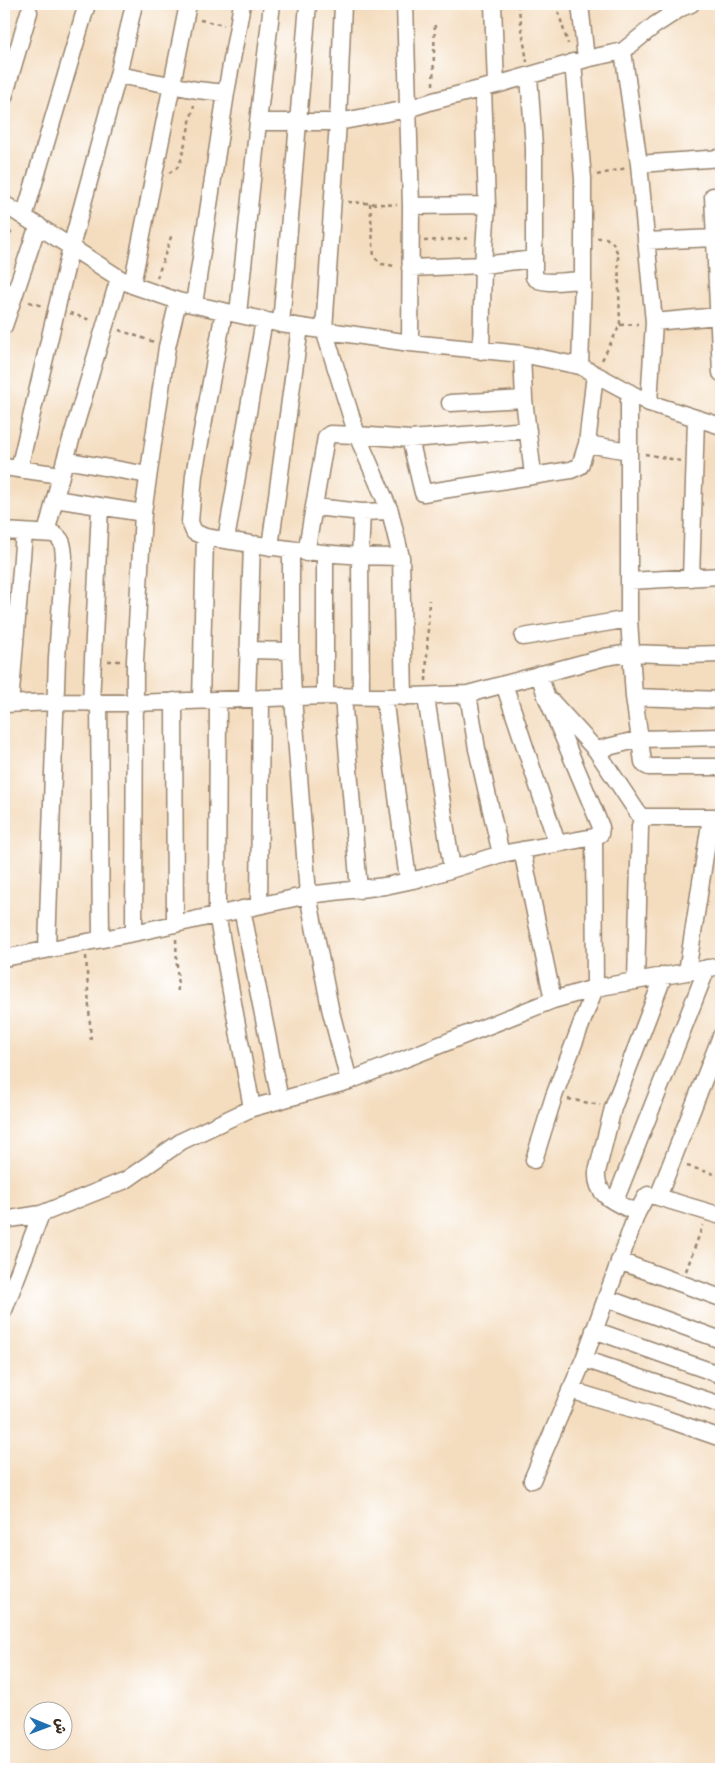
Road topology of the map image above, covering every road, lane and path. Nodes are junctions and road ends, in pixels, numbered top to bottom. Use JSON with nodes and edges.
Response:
{"nodes":[{"id":1,"x":86,"y":4,"type":"edge"},
{"id":2,"x":134,"y":4,"type":"edge"},
{"id":3,"x":242,"y":4,"type":"edge"},
{"id":4,"x":272,"y":4,"type":"edge"},
{"id":5,"x":308,"y":4,"type":"edge"},
{"id":6,"x":343,"y":4,"type":"edge"},
{"id":7,"x":405,"y":4,"type":"edge"},
{"id":8,"x":493,"y":4,"type":"edge"},
{"id":9,"x":518,"y":4,"type":"edge"},
{"id":10,"x":556,"y":4,"type":"edge"},
{"id":11,"x":580,"y":4,"type":"edge"},
{"id":12,"x":692,"y":4,"type":"edge"},
{"id":13,"x":186,"y":10,"type":"edge"},
{"id":14,"x":29,"y":12,"type":"dead end"},
{"id":15,"x":435,"y":21,"type":"dead end"},
{"id":16,"x":238,"y":28,"type":"junction"},
{"id":17,"x":623,"y":51,"type":"junction"},
{"id":18,"x":580,"y":60,"type":"junction"},
{"id":19,"x":118,"y":75,"type":"junction"},
{"id":20,"x":529,"y":76,"type":"junction"},
{"id":21,"x":171,"y":85,"type":"junction"},
{"id":22,"x":490,"y":87,"type":"junction"},
{"id":23,"x":198,"y":90,"type":"junction"},
{"id":24,"x":226,"y":93,"type":"junction"},
{"id":25,"x":4,"y":97,"type":"edge"},
{"id":26,"x":433,"y":101,"type":"junction"},
{"id":27,"x":408,"y":109,"type":"junction"},
{"id":28,"x":258,"y":122,"type":"junction"},
{"id":29,"x":297,"y":122,"type":"junction"},
{"id":30,"x":338,"y":122,"type":"junction"},
{"id":31,"x":721,"y":158,"type":"edge"},
{"id":32,"x":640,"y":164,"type":"junction"},
{"id":33,"x":153,"y":177,"type":"junction"},
{"id":34,"x":583,"y":179,"type":"junction"},
{"id":35,"x":713,"y":196,"type":"dead end"},
{"id":36,"x":334,"y":201,"type":"junction"},
{"id":37,"x":370,"y":203,"type":"junction"},
{"id":38,"x":4,"y":204,"type":"edge"},
{"id":39,"x":487,"y":205,"type":"junction"},
{"id":40,"x":411,"y":206,"type":"junction"},
{"id":41,"x":31,"y":221,"type":"junction"},
{"id":42,"x":172,"y":234,"type":"dead end"},
{"id":43,"x":485,"y":238,"type":"junction"},
{"id":44,"x":583,"y":238,"type":"junction"},
{"id":45,"x":646,"y":241,"type":"junction"},
{"id":46,"x":410,"y":242,"type":"junction"},
{"id":47,"x":718,"y":245,"type":"edge"},
{"id":48,"x":71,"y":247,"type":"junction"},
{"id":49,"x":534,"y":259,"type":"junction"},
{"id":50,"x":483,"y":265,"type":"junction"},
{"id":51,"x":410,"y":268,"type":"junction"},
{"id":52,"x":583,"y":280,"type":"junction"},
{"id":53,"x":126,"y":282,"type":"junction"},
{"id":54,"x":152,"y":292,"type":"junction"},
{"id":55,"x":13,"y":298,"type":"junction"},
{"id":56,"x":186,"y":303,"type":"junction"},
{"id":57,"x":56,"y":309,"type":"junction"},
{"id":58,"x":231,"y":312,"type":"junction"},
{"id":59,"x":718,"y":316,"type":"junction"},
{"id":60,"x":264,"y":320,"type":"junction"},
{"id":61,"x":654,"y":322,"type":"junction"},
{"id":62,"x":282,"y":324,"type":"junction"},
{"id":63,"x":104,"y":325,"type":"junction"},
{"id":64,"x":620,"y":325,"type":"junction"},
{"id":65,"x":4,"y":326,"type":"edge"},
{"id":66,"x":300,"y":327,"type":"junction"},
{"id":67,"x":324,"y":330,"type":"junction"},
{"id":68,"x":410,"y":343,"type":"junction"},
{"id":69,"x":167,"y":347,"type":"junction"},
{"id":70,"x":481,"y":351,"type":"junction"},
{"id":71,"x":522,"y":354,"type":"junction"},
{"id":72,"x":580,"y":366,"type":"junction"},
{"id":73,"x":721,"y":373,"type":"edge"},
{"id":74,"x":595,"y":374,"type":"junction"},
{"id":75,"x":629,"y":392,"type":"junction"},
{"id":76,"x":524,"y":399,"type":"junction"},
{"id":77,"x":450,"y":403,"type":"dead end"},
{"id":78,"x":649,"y":403,"type":"junction"},
{"id":79,"x":696,"y":419,"type":"junction"},
{"id":80,"x":721,"y":426,"type":"edge"},
{"id":81,"x":528,"y":430,"type":"junction"},
{"id":82,"x":357,"y":436,"type":"junction"},
{"id":83,"x":410,"y":439,"type":"junction"},
{"id":84,"x":587,"y":444,"type":"junction"},
{"id":85,"x":628,"y":451,"type":"junction"},
{"id":86,"x":694,"y":463,"type":"junction"},
{"id":87,"x":63,"y":467,"type":"junction"},
{"id":88,"x":12,"y":468,"type":"edge"},
{"id":89,"x":148,"y":474,"type":"junction"},
{"id":90,"x":533,"y":475,"type":"junction"},
{"id":91,"x":55,"y":499,"type":"junction"},
{"id":92,"x":100,"y":507,"type":"junction"},
{"id":93,"x":315,"y":507,"type":"junction"},
{"id":94,"x":362,"y":512,"type":"junction"},
{"id":95,"x":390,"y":512,"type":"junction"},
{"id":96,"x":143,"y":513,"type":"junction"},
{"id":97,"x":4,"y":531,"type":"edge"},
{"id":98,"x":24,"y":533,"type":"junction"},
{"id":99,"x":46,"y":533,"type":"junction"},
{"id":100,"x":205,"y":537,"type":"junction"},
{"id":101,"x":226,"y":540,"type":"junction"},
{"id":102,"x":252,"y":544,"type":"junction"},
{"id":103,"x":270,"y":547,"type":"junction"},
{"id":104,"x":299,"y":552,"type":"junction"},
{"id":105,"x":325,"y":554,"type":"junction"},
{"id":106,"x":360,"y":557,"type":"junction"},
{"id":107,"x":401,"y":557,"type":"junction"},
{"id":108,"x":721,"y":576,"type":"edge"},
{"id":109,"x":690,"y":578,"type":"junction"},
{"id":110,"x":629,"y":581,"type":"junction"},
{"id":111,"x":429,"y":600,"type":"dead end"},
{"id":112,"x":629,"y":620,"type":"junction"},
{"id":113,"x":523,"y":637,"type":"dead end"},
{"id":114,"x":248,"y":650,"type":"junction"},
{"id":115,"x":291,"y":651,"type":"junction"},
{"id":116,"x":630,"y":653,"type":"junction"},
{"id":117,"x":721,"y":654,"type":"edge"},
{"id":118,"x":92,"y":660,"type":"junction"},
{"id":119,"x":135,"y":661,"type":"junction"},
{"id":120,"x":539,"y":674,"type":"junction"},
{"id":121,"x":504,"y":684,"type":"junction"},
{"id":122,"x":468,"y":694,"type":"junction"},
{"id":123,"x":325,"y":696,"type":"junction"},
{"id":124,"x":361,"y":696,"type":"junction"},
{"id":125,"x":426,"y":696,"type":"junction"},
{"id":126,"x":546,"y":696,"type":"junction"},
{"id":127,"x":293,"y":697,"type":"junction"},
{"id":128,"x":343,"y":697,"type":"junction"},
{"id":129,"x":384,"y":697,"type":"junction"},
{"id":130,"x":404,"y":697,"type":"junction"},
{"id":131,"x":634,"y":697,"type":"junction"},
{"id":132,"x":254,"y":698,"type":"junction"},
{"id":133,"x":201,"y":700,"type":"junction"},
{"id":134,"x":218,"y":700,"type":"junction"},
{"id":135,"x":721,"y":700,"type":"edge"},
{"id":136,"x":174,"y":701,"type":"junction"},
{"id":137,"x":55,"y":702,"type":"junction"},
{"id":138,"x":135,"y":702,"type":"junction"},
{"id":139,"x":95,"y":703,"type":"junction"},
{"id":140,"x":7,"y":704,"type":"edge"},
{"id":141,"x":721,"y":737,"type":"edge"},
{"id":142,"x":640,"y":739,"type":"junction"},
{"id":143,"x":596,"y":750,"type":"junction"},
{"id":144,"x":721,"y":767,"type":"edge"},
{"id":145,"x":716,"y":817,"type":"edge"},
{"id":146,"x":642,"y":819,"type":"junction"},
{"id":147,"x":594,"y":837,"type":"junction"},
{"id":148,"x":557,"y":843,"type":"junction"},
{"id":149,"x":522,"y":850,"type":"junction"},
{"id":150,"x":501,"y":854,"type":"junction"},
{"id":151,"x":452,"y":869,"type":"junction"},
{"id":152,"x":408,"y":880,"type":"junction"},
{"id":153,"x":358,"y":890,"type":"junction"},
{"id":154,"x":308,"y":895,"type":"junction"},
{"id":155,"x":259,"y":905,"type":"junction"},
{"id":156,"x":242,"y":909,"type":"junction"},
{"id":157,"x":217,"y":914,"type":"junction"},
{"id":158,"x":175,"y":923,"type":"junction"},
{"id":159,"x":134,"y":933,"type":"junction"},
{"id":160,"x":93,"y":941,"type":"junction"},
{"id":161,"x":47,"y":948,"type":"junction"},
{"id":162,"x":4,"y":958,"type":"edge"},
{"id":163,"x":714,"y":967,"type":"edge"},
{"id":164,"x":688,"y":972,"type":"junction"},
{"id":165,"x":664,"y":975,"type":"junction"},
{"id":166,"x":636,"y":981,"type":"junction"},
{"id":167,"x":595,"y":988,"type":"junction"},
{"id":168,"x":178,"y":995,"type":"dead end"},
{"id":169,"x":553,"y":1000,"type":"junction"},
{"id":170,"x":721,"y":1036,"type":"edge"},
{"id":171,"x":91,"y":1042,"type":"dead end"},
{"id":172,"x":718,"y":1057,"type":"edge"},
{"id":173,"x":349,"y":1081,"type":"junction"},
{"id":174,"x":554,"y":1096,"type":"junction"},
{"id":175,"x":280,"y":1100,"type":"junction"},
{"id":176,"x":252,"y":1108,"type":"junction"},
{"id":177,"x":614,"y":1108,"type":"junction"},
{"id":178,"x":534,"y":1160,"type":"dead end"},
{"id":179,"x":672,"y":1162,"type":"junction"},
{"id":180,"x":721,"y":1176,"type":"edge"},
{"id":181,"x":658,"y":1197,"type":"junction"},
{"id":182,"x":615,"y":1201,"type":"junction"},
{"id":183,"x":637,"y":1213,"type":"junction"},
{"id":184,"x":41,"y":1214,"type":"junction"},
{"id":185,"x":715,"y":1214,"type":"edge"},
{"id":186,"x":4,"y":1220,"type":"edge"},
{"id":187,"x":619,"y":1261,"type":"junction"},
{"id":188,"x":681,"y":1284,"type":"junction"},
{"id":189,"x":606,"y":1298,"type":"junction"},
{"id":190,"x":721,"y":1298,"type":"edge"},
{"id":191,"x":4,"y":1310,"type":"edge"},
{"id":192,"x":594,"y":1330,"type":"junction"},
{"id":193,"x":721,"y":1340,"type":"edge"},
{"id":194,"x":584,"y":1359,"type":"junction"},
{"id":195,"x":721,"y":1375,"type":"edge"},
{"id":196,"x":570,"y":1390,"type":"junction"},
{"id":197,"x":721,"y":1405,"type":"edge"},
{"id":198,"x":721,"y":1438,"type":"edge"},
{"id":199,"x":532,"y":1480,"type":"dead end"}],
"edges":[{"from":1,"to":41,"type":"street"},
{"from":2,"to":19,"type":"street"},
{"from":3,"to":16,"type":"street"},
{"from":4,"to":28,"type":"street"},
{"from":5,"to":29,"type":"street"},
{"from":6,"to":30,"type":"street"},
{"from":7,"to":27,"type":"street"},
{"from":8,"to":22,"type":"street"},
{"from":9,"to":20,"type":"path"},
{"from":10,"to":18,"type":"path"},
{"from":11,"to":18,"type":"street"},
{"from":12,"to":17,"type":"street"},
{"from":13,"to":16,"type":"path"},
{"from":13,"to":21,"type":"street"},
{"from":14,"to":25,"type":"street"},
{"from":15,"to":26,"type":"path"},
{"from":16,"to":24,"type":"street"},
{"from":17,"to":18,"type":"street"},
{"from":17,"to":32,"type":"street"},
{"from":18,"to":20,"type":"street"},
{"from":18,"to":34,"type":"street"},
{"from":19,"to":21,"type":"street"},
{"from":19,"to":48,"type":"street"},
{"from":20,"to":22,"type":"street"},
{"from":20,"to":49,"type":"street"},
{"from":21,"to":23,"type":"street"},
{"from":21,"to":33,"type":"street"},
{"from":22,"to":26,"type":"street"},
{"from":22,"to":39,"type":"street"},
{"from":23,"to":24,"type":"street"},
{"from":23,"to":33,"type":"path"},
{"from":24,"to":56,"type":"street"},
{"from":26,"to":27,"type":"street"},
{"from":27,"to":30,"type":"street"},
{"from":27,"to":40,"type":"street"},
{"from":28,"to":29,"type":"street"},
{"from":28,"to":58,"type":"street"},
{"from":29,"to":30,"type":"street"},
{"from":29,"to":62,"type":"street"},
{"from":30,"to":36,"type":"street"},
{"from":31,"to":32,"type":"street"},
{"from":32,"to":34,"type":"path"},
{"from":32,"to":45,"type":"street"},
{"from":33,"to":53,"type":"street"},
{"from":34,"to":44,"type":"street"},
{"from":35,"to":47,"type":"street"},
{"from":36,"to":37,"type":"path"},
{"from":36,"to":67,"type":"street"},
{"from":37,"to":40,"type":"path"},
{"from":37,"to":51,"type":"path"},
{"from":38,"to":41,"type":"street"},
{"from":39,"to":40,"type":"street"},
{"from":39,"to":43,"type":"street"},
{"from":40,"to":46,"type":"street"},
{"from":41,"to":48,"type":"street"},
{"from":41,"to":55,"type":"street"},
{"from":42,"to":54,"type":"path"},
{"from":43,"to":46,"type":"path"},
{"from":43,"to":50,"type":"street"},
{"from":44,"to":52,"type":"street"},
{"from":44,"to":64,"type":"path"},
{"from":45,"to":47,"type":"street"},
{"from":45,"to":61,"type":"street"},
{"from":46,"to":51,"type":"street"},
{"from":47,"to":59,"type":"street"},
{"from":48,"to":53,"type":"street"},
{"from":48,"to":57,"type":"street"},
{"from":49,"to":50,"type":"street"},
{"from":49,"to":52,"type":"street"},
{"from":50,"to":51,"type":"street"},
{"from":50,"to":70,"type":"street"},
{"from":51,"to":68,"type":"street"},
{"from":52,"to":72,"type":"street"},
{"from":53,"to":54,"type":"street"},
{"from":53,"to":63,"type":"street"},
{"from":54,"to":56,"type":"street"},
{"from":55,"to":57,"type":"path"},
{"from":55,"to":65,"type":"street"},
{"from":56,"to":58,"type":"street"},
{"from":56,"to":69,"type":"street"},
{"from":57,"to":63,"type":"path"},
{"from":57,"to":88,"type":"street"},
{"from":58,"to":60,"type":"street"},
{"from":58,"to":100,"type":"street"},
{"from":59,"to":61,"type":"street"},
{"from":59,"to":73,"type":"street"},
{"from":60,"to":62,"type":"street"},
{"from":60,"to":101,"type":"street"},
{"from":61,"to":64,"type":"path"},
{"from":61,"to":78,"type":"street"},
{"from":62,"to":66,"type":"street"},
{"from":63,"to":69,"type":"path"},
{"from":63,"to":87,"type":"street"},
{"from":64,"to":74,"type":"path"},
{"from":66,"to":67,"type":"street"},
{"from":66,"to":103,"type":"street"},
{"from":67,"to":68,"type":"street"},
{"from":67,"to":82,"type":"street"},
{"from":68,"to":70,"type":"street"},
{"from":69,"to":89,"type":"street"},
{"from":70,"to":71,"type":"street"},
{"from":71,"to":72,"type":"street"},
{"from":71,"to":76,"type":"street"},
{"from":72,"to":74,"type":"street"},
{"from":74,"to":75,"type":"street"},
{"from":74,"to":84,"type":"street"},
{"from":75,"to":78,"type":"street"},
{"from":75,"to":85,"type":"street"},
{"from":76,"to":77,"type":"street"},
{"from":76,"to":81,"type":"street"},
{"from":78,"to":79,"type":"street"},
{"from":79,"to":80,"type":"street"},
{"from":79,"to":86,"type":"street"},
{"from":81,"to":83,"type":"street"},
{"from":81,"to":90,"type":"street"},
{"from":82,"to":83,"type":"street"},
{"from":82,"to":93,"type":"street"},
{"from":82,"to":95,"type":"street"},
{"from":83,"to":90,"type":"street"},
{"from":84,"to":85,"type":"street"},
{"from":84,"to":90,"type":"street"},
{"from":85,"to":86,"type":"path"},
{"from":85,"to":110,"type":"street"},
{"from":86,"to":109,"type":"street"},
{"from":87,"to":88,"type":"street"},
{"from":87,"to":89,"type":"street"},
{"from":87,"to":91,"type":"street"},
{"from":89,"to":96,"type":"street"},
{"from":91,"to":92,"type":"street"},
{"from":91,"to":99,"type":"street"},
{"from":92,"to":96,"type":"street"},
{"from":92,"to":118,"type":"street"},
{"from":93,"to":94,"type":"street"},
{"from":93,"to":104,"type":"street"},
{"from":94,"to":95,"type":"street"},
{"from":94,"to":106,"type":"street"},
{"from":95,"to":107,"type":"street"},
{"from":96,"to":119,"type":"street"},
{"from":97,"to":98,"type":"street"},
{"from":98,"to":99,"type":"street"},
{"from":98,"to":140,"type":"street"},
{"from":99,"to":137,"type":"street"},
{"from":100,"to":101,"type":"street"},
{"from":100,"to":133,"type":"street"},
{"from":101,"to":102,"type":"street"},
{"from":102,"to":103,"type":"street"},
{"from":102,"to":114,"type":"street"},
{"from":103,"to":104,"type":"street"},
{"from":104,"to":105,"type":"street"},
{"from":104,"to":115,"type":"street"},
{"from":105,"to":106,"type":"street"},
{"from":105,"to":123,"type":"street"},
{"from":106,"to":107,"type":"street"},
{"from":106,"to":124,"type":"street"},
{"from":107,"to":130,"type":"street"},
{"from":108,"to":109,"type":"street"},
{"from":109,"to":110,"type":"street"},
{"from":110,"to":112,"type":"street"},
{"from":111,"to":125,"type":"path"},
{"from":112,"to":113,"type":"street"},
{"from":112,"to":116,"type":"street"},
{"from":114,"to":115,"type":"street"},
{"from":114,"to":132,"type":"street"},
{"from":115,"to":127,"type":"street"},
{"from":116,"to":117,"type":"street"},
{"from":116,"to":120,"type":"street"},
{"from":116,"to":131,"type":"street"},
{"from":118,"to":119,"type":"path"},
{"from":118,"to":139,"type":"street"},
{"from":119,"to":138,"type":"street"},
{"from":120,"to":121,"type":"street"},
{"from":120,"to":126,"type":"street"},
{"from":121,"to":122,"type":"street"},
{"from":121,"to":148,"type":"street"},
{"from":122,"to":125,"type":"street"},
{"from":122,"to":150,"type":"street"},
{"from":123,"to":127,"type":"street"},
{"from":123,"to":128,"type":"street"},
{"from":124,"to":128,"type":"street"},
{"from":124,"to":129,"type":"street"},
{"from":125,"to":130,"type":"street"},
{"from":125,"to":151,"type":"street"},
{"from":126,"to":143,"type":"street"},
{"from":126,"to":147,"type":"street"},
{"from":127,"to":132,"type":"street"},
{"from":127,"to":154,"type":"street"},
{"from":128,"to":153,"type":"street"},
{"from":129,"to":130,"type":"street"},
{"from":129,"to":152,"type":"street"},
{"from":131,"to":135,"type":"street"},
{"from":131,"to":142,"type":"street"},
{"from":132,"to":134,"type":"street"},
{"from":132,"to":155,"type":"street"},
{"from":133,"to":134,"type":"street"},
{"from":133,"to":136,"type":"street"},
{"from":134,"to":157,"type":"street"},
{"from":136,"to":138,"type":"street"},
{"from":136,"to":158,"type":"street"},
{"from":137,"to":139,"type":"street"},
{"from":137,"to":140,"type":"street"},
{"from":137,"to":161,"type":"street"},
{"from":138,"to":139,"type":"street"},
{"from":138,"to":159,"type":"street"},
{"from":139,"to":160,"type":"street"},
{"from":141,"to":142,"type":"street"},
{"from":142,"to":143,"type":"street"},
{"from":142,"to":144,"type":"street"},
{"from":143,"to":146,"type":"street"},
{"from":145,"to":146,"type":"street"},
{"from":145,"to":164,"type":"street"},
{"from":146,"to":166,"type":"street"},
{"from":147,"to":148,"type":"street"},
{"from":147,"to":167,"type":"street"},
{"from":148,"to":149,"type":"street"},
{"from":149,"to":150,"type":"street"},
{"from":149,"to":169,"type":"street"},
{"from":150,"to":151,"type":"street"},
{"from":151,"to":152,"type":"street"},
{"from":152,"to":153,"type":"street"},
{"from":153,"to":154,"type":"street"},
{"from":154,"to":155,"type":"street"},
{"from":154,"to":173,"type":"street"},
{"from":155,"to":156,"type":"street"},
{"from":156,"to":157,"type":"street"},
{"from":156,"to":175,"type":"street"},
{"from":157,"to":158,"type":"street"},
{"from":157,"to":176,"type":"street"},
{"from":158,"to":159,"type":"street"},
{"from":158,"to":168,"type":"path"},
{"from":159,"to":160,"type":"street"},
{"from":160,"to":161,"type":"street"},
{"from":160,"to":171,"type":"path"},
{"from":161,"to":162,"type":"street"},
{"from":163,"to":164,"type":"street"},
{"from":163,"to":182,"type":"street"},
{"from":164,"to":165,"type":"street"},
{"from":165,"to":166,"type":"street"},
{"from":165,"to":177,"type":"street"},
{"from":166,"to":167,"type":"street"},
{"from":167,"to":169,"type":"street"},
{"from":167,"to":174,"type":"street"},
{"from":169,"to":173,"type":"street"},
{"from":170,"to":172,"type":"street"},
{"from":172,"to":179,"type":"street"},
{"from":173,"to":175,"type":"street"},
{"from":174,"to":177,"type":"path"},
{"from":174,"to":178,"type":"street"},
{"from":175,"to":176,"type":"street"},
{"from":176,"to":184,"type":"street"},
{"from":177,"to":182,"type":"street"},
{"from":179,"to":180,"type":"path"},
{"from":179,"to":181,"type":"street"},
{"from":181,"to":183,"type":"street"},
{"from":181,"to":185,"type":"street"},
{"from":182,"to":183,"type":"street"},
{"from":183,"to":187,"type":"street"},
{"from":184,"to":186,"type":"street"},
{"from":184,"to":191,"type":"street"},
{"from":185,"to":188,"type":"path"},
{"from":187,"to":188,"type":"street"},
{"from":187,"to":189,"type":"street"},
{"from":188,"to":190,"type":"street"},
{"from":189,"to":192,"type":"street"},
{"from":189,"to":193,"type":"street"},
{"from":192,"to":194,"type":"street"},
{"from":192,"to":195,"type":"street"},
{"from":194,"to":196,"type":"street"},
{"from":194,"to":197,"type":"street"},
{"from":196,"to":198,"type":"street"},
{"from":196,"to":199,"type":"street"}]}
